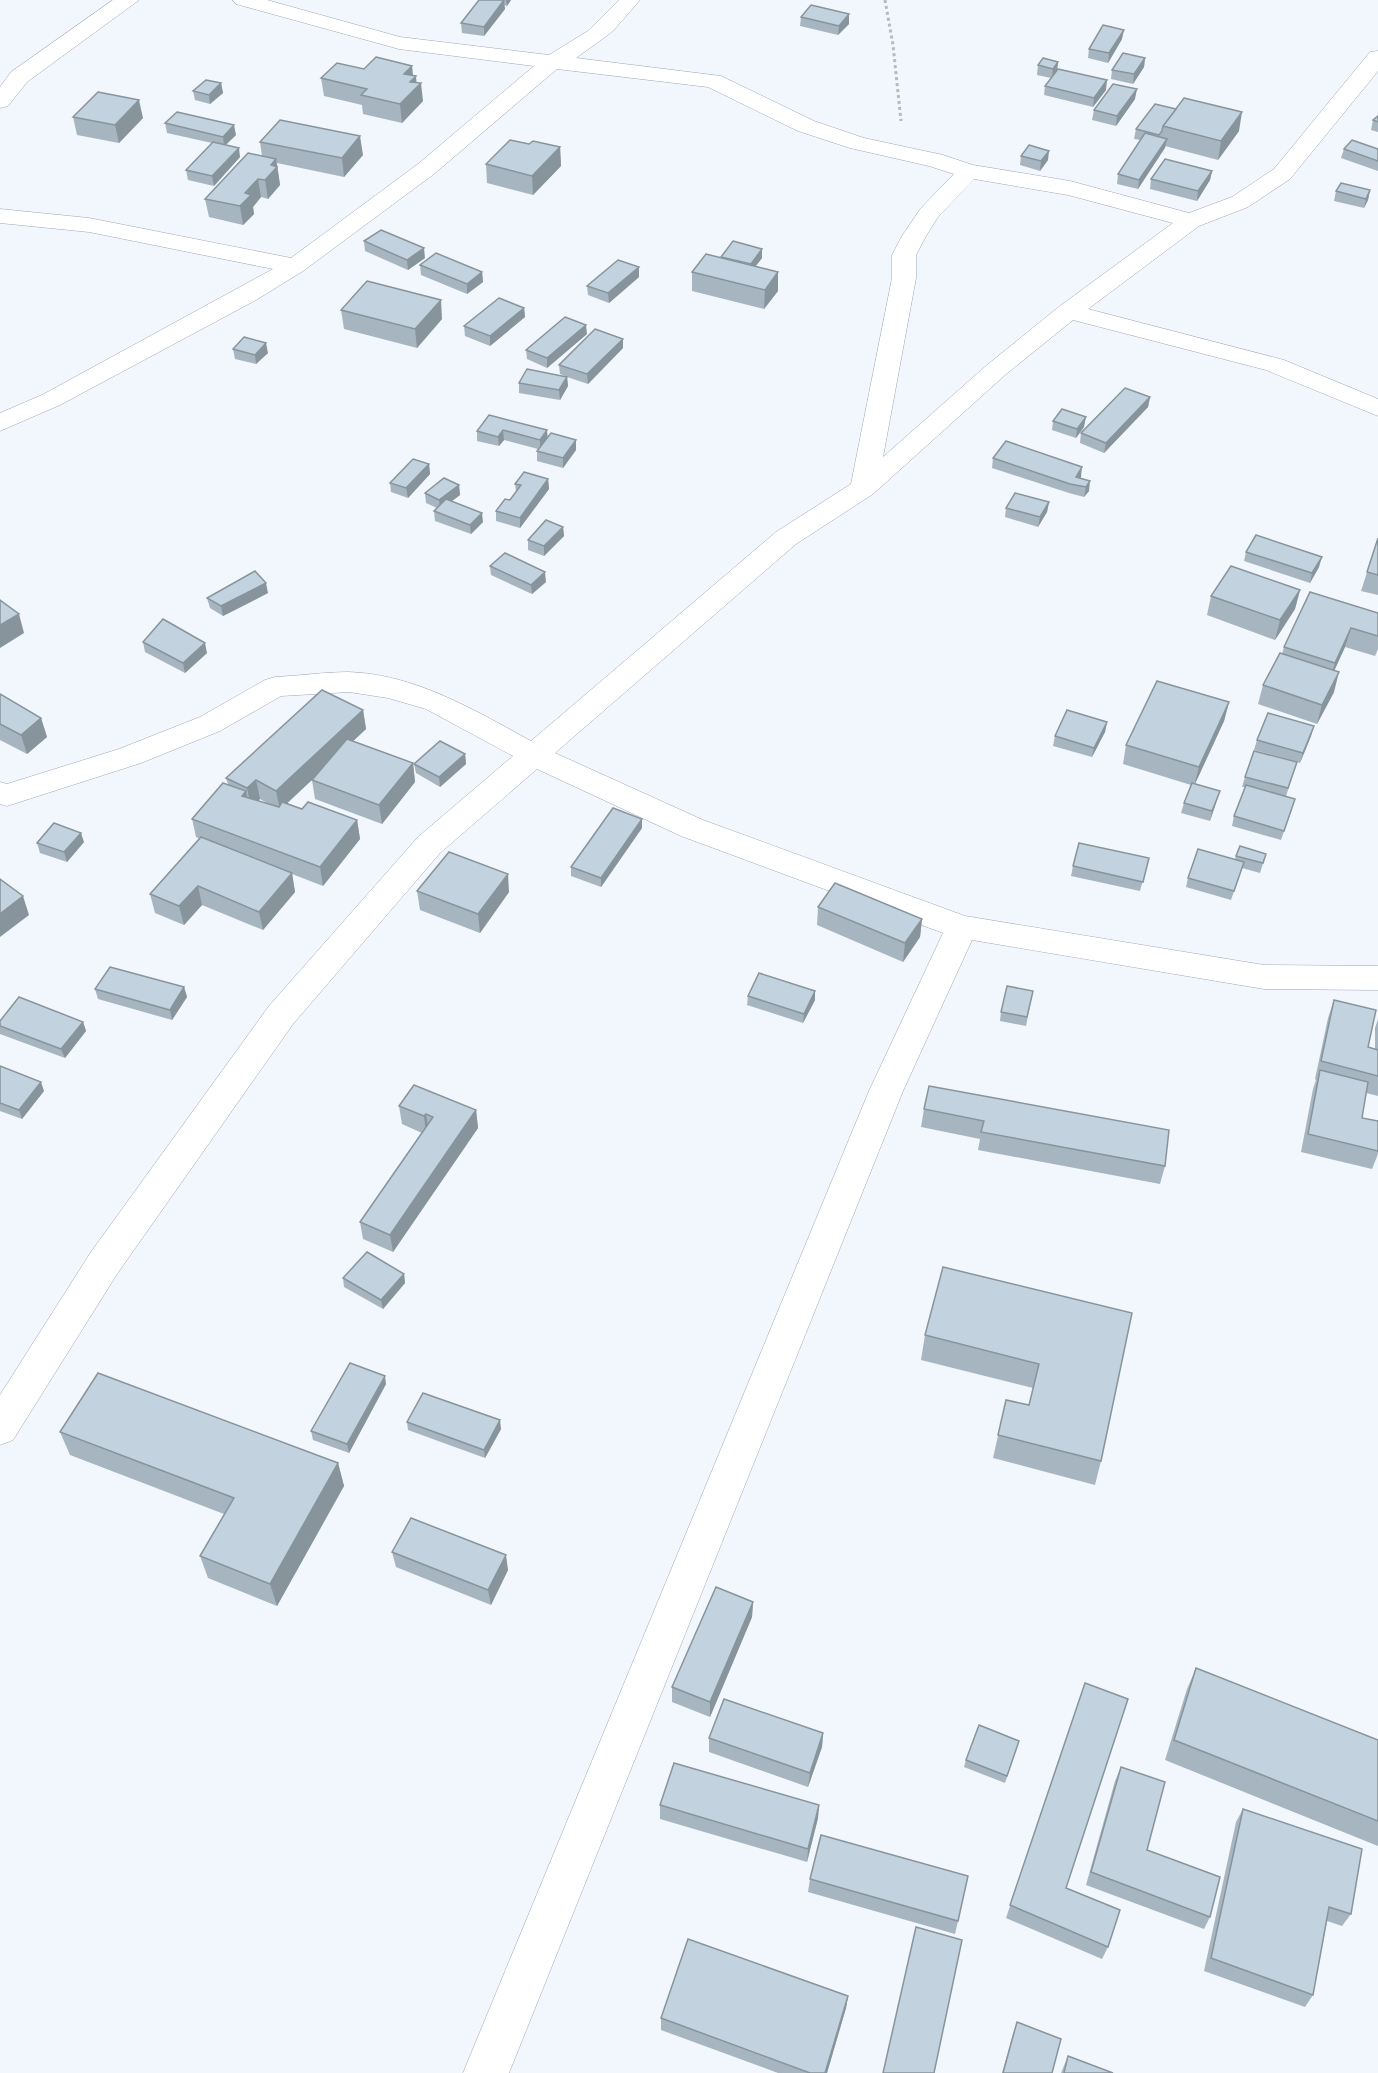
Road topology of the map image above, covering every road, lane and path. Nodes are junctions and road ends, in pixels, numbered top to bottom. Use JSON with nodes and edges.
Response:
{"nodes":[{"id":1,"x":129,"y":0,"type":"edge"},
{"id":2,"x":243,"y":0,"type":"edge"},
{"id":3,"x":630,"y":0,"type":"edge"},
{"id":4,"x":885,"y":0,"type":"edge"},
{"id":5,"x":1378,"y":57,"type":"edge"},
{"id":6,"x":553,"y":61,"type":"junction"},
{"id":7,"x":0,"y":101,"type":"edge"},
{"id":8,"x":905,"y":154,"type":"junction"},
{"id":9,"x":969,"y":171,"type":"junction"},
{"id":10,"x":0,"y":216,"type":"edge"},
{"id":11,"x":1191,"y":221,"type":"junction"},
{"id":12,"x":296,"y":266,"type":"junction"},
{"id":13,"x":1069,"y":311,"type":"junction"},
{"id":14,"x":1378,"y":408,"type":"edge"},
{"id":15,"x":0,"y":423,"type":"edge"},
{"id":16,"x":864,"y":488,"type":"junction"},
{"id":17,"x":534,"y":754,"type":"junction"},
{"id":18,"x":0,"y":793,"type":"edge"},
{"id":19,"x":962,"y":927,"type":"junction"},
{"id":20,"x":1378,"y":978,"type":"edge"},
{"id":21,"x":0,"y":1428,"type":"edge"},
{"id":22,"x":486,"y":2073,"type":"edge"}],
"edges":[{"from":1,"to":7,"type":"street"},
{"from":2,"to":6,"type":"street"},
{"from":3,"to":6,"type":"street"},
{"from":4,"to":8,"type":"path"},
{"from":5,"to":11,"type":"street"},
{"from":6,"to":8,"type":"street"},
{"from":6,"to":12,"type":"street"},
{"from":8,"to":9,"type":"street"},
{"from":9,"to":11,"type":"street"},
{"from":9,"to":16,"type":"street"},
{"from":10,"to":12,"type":"street"},
{"from":11,"to":13,"type":"street"},
{"from":12,"to":15,"type":"street"},
{"from":13,"to":14,"type":"street"},
{"from":13,"to":16,"type":"street"},
{"from":16,"to":17,"type":"street"},
{"from":17,"to":18,"type":"street"},
{"from":17,"to":19,"type":"street"},
{"from":17,"to":21,"type":"street"},
{"from":19,"to":20,"type":"street"},
{"from":19,"to":22,"type":"street"}]}
